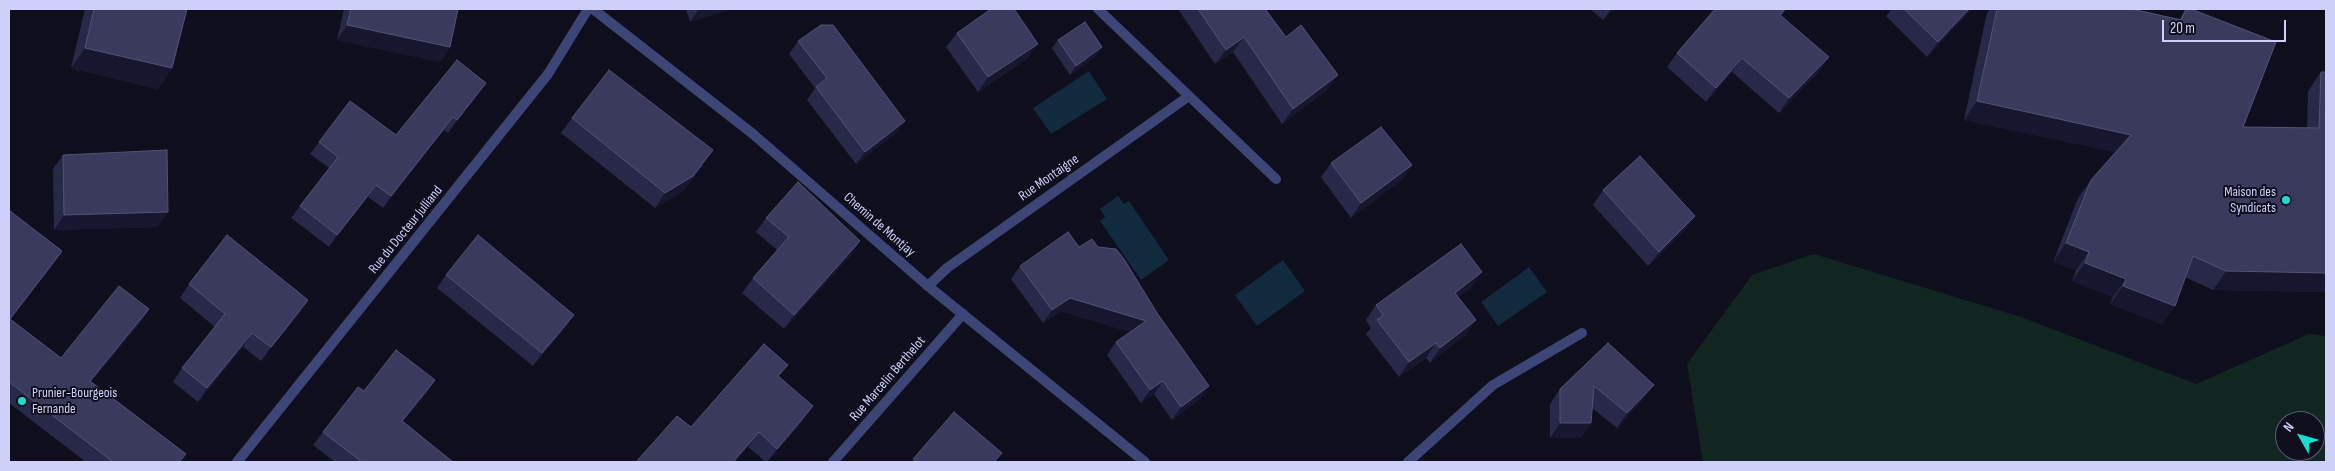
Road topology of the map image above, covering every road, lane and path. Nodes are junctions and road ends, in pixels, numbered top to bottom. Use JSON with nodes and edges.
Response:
{"nodes":[{"id":1,"x":588,"y":9,"type":"edge"},
{"id":2,"x":593,"y":9,"type":"edge"},
{"id":3,"x":1098,"y":9,"type":"edge"},
{"id":4,"x":1189,"y":96,"type":"junction"},
{"id":5,"x":1276,"y":180,"type":"dead end"},
{"id":6,"x":928,"y":286,"type":"junction"},
{"id":7,"x":962,"y":314,"type":"junction"},
{"id":8,"x":1582,"y":333,"type":"dead end"},
{"id":9,"x":237,"y":462,"type":"edge"},
{"id":10,"x":833,"y":462,"type":"edge"},
{"id":11,"x":1146,"y":462,"type":"edge"},
{"id":12,"x":1408,"y":462,"type":"edge"}],
"edges":[{"from":1,"to":9,"type":"street","name":"Rue du Docteur Julliand"},
{"from":2,"to":6,"type":"street","name":"Chemin de Montjay"},
{"from":3,"to":4,"type":"street"},
{"from":4,"to":5,"type":"street"},
{"from":4,"to":6,"type":"street","name":"Rue Montaigne"},
{"from":6,"to":7,"type":"street","name":"Chemin de Montjay"},
{"from":7,"to":10,"type":"street","name":"Rue Marcelin Berthelot"},
{"from":7,"to":11,"type":"street","name":"Chemin de Montjay"},
{"from":8,"to":12,"type":"street"}]}
